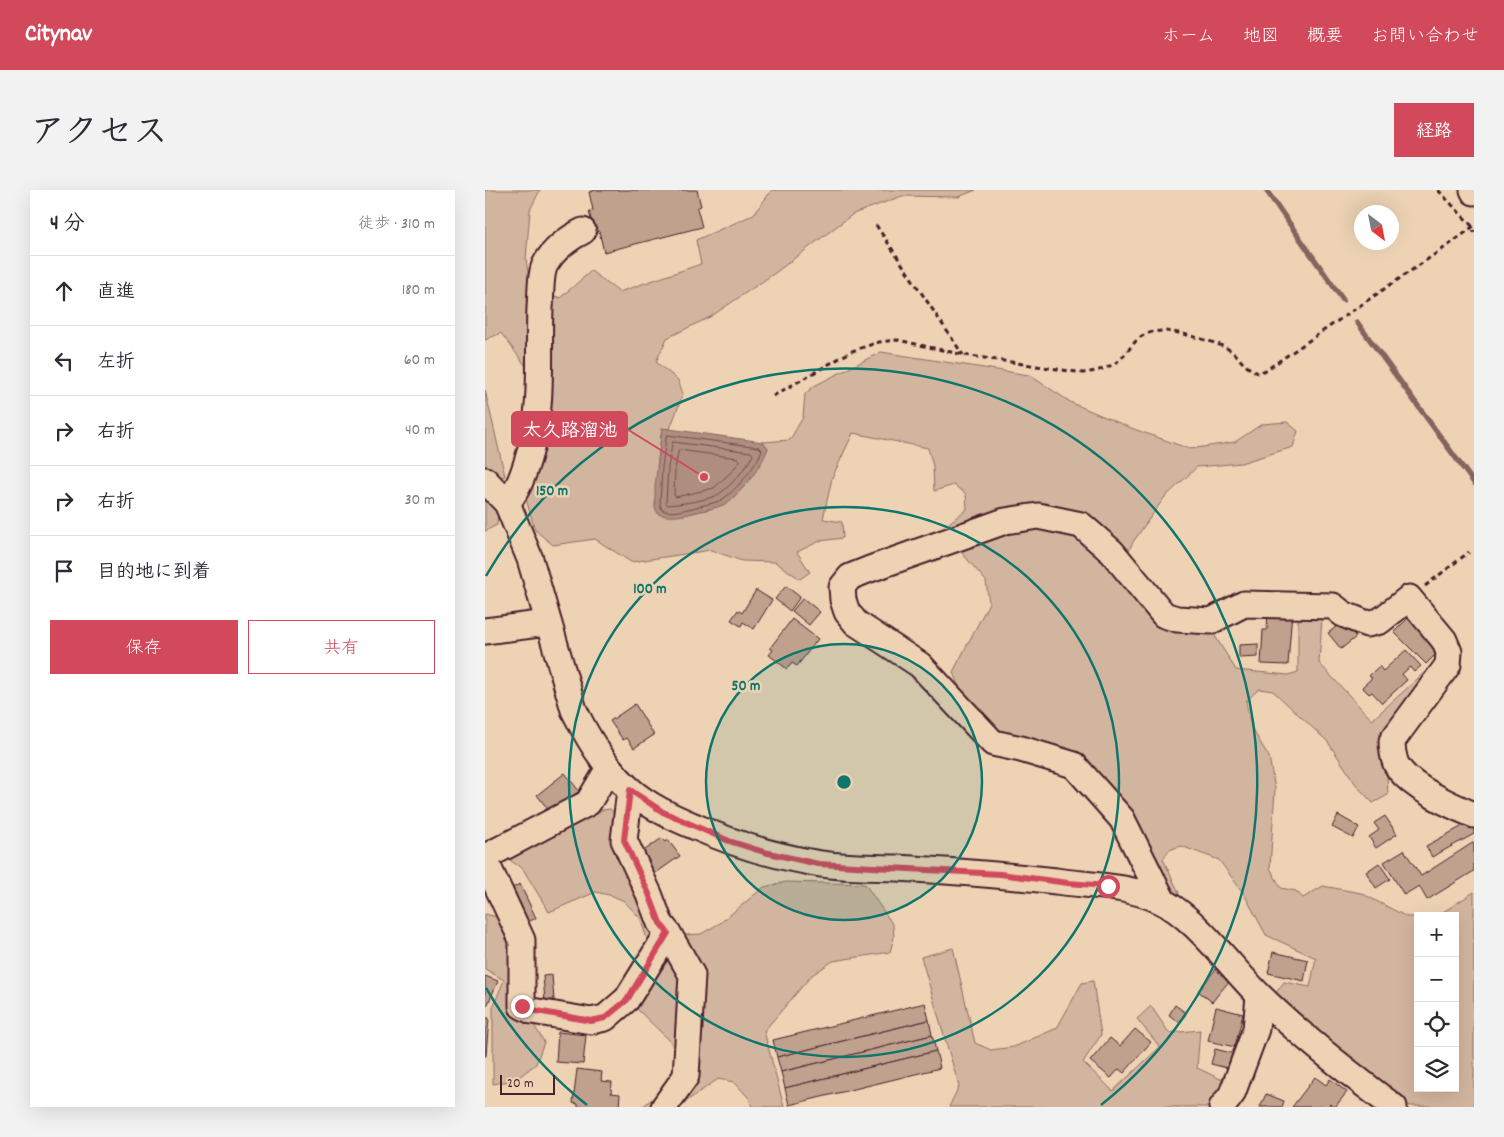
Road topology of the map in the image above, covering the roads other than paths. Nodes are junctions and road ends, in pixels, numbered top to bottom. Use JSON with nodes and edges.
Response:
{"nodes":[{"id":1,"x":583,"y":231,"type":"dead end"},
{"id":2,"x":485,"y":480,"type":"edge"},
{"id":3,"x":507,"y":503,"type":"junction"},
{"id":4,"x":547,"y":623,"type":"junction"},
{"id":5,"x":485,"y":631,"type":"edge"},
{"id":6,"x":609,"y":768,"type":"junction"},
{"id":7,"x":630,"y":790,"type":"junction"},
{"id":8,"x":1474,"y":815,"type":"edge"},
{"id":9,"x":485,"y":859,"type":"edge"},
{"id":10,"x":1163,"y":902,"type":"junction"},
{"id":11,"x":668,"y":933,"type":"junction"},
{"id":12,"x":1259,"y":996,"type":"junction"},
{"id":13,"x":664,"y":1107,"type":"edge"},
{"id":14,"x":1222,"y":1107,"type":"edge"},
{"id":15,"x":1394,"y":1107,"type":"edge"}],
"edges":[{"from":1,"to":3,"type":"street"},
{"from":2,"to":3,"type":"street"},
{"from":3,"to":4,"type":"street"},
{"from":4,"to":5,"type":"street"},
{"from":4,"to":6,"type":"street"},
{"from":6,"to":7,"type":"street"},
{"from":6,"to":9,"type":"street"},
{"from":7,"to":10,"type":"street"},
{"from":7,"to":11,"type":"street"},
{"from":8,"to":10,"type":"street"},
{"from":9,"to":11,"type":"street"},
{"from":10,"to":12,"type":"street"},
{"from":11,"to":13,"type":"street"},
{"from":12,"to":14,"type":"street"},
{"from":12,"to":15,"type":"street"}]}
